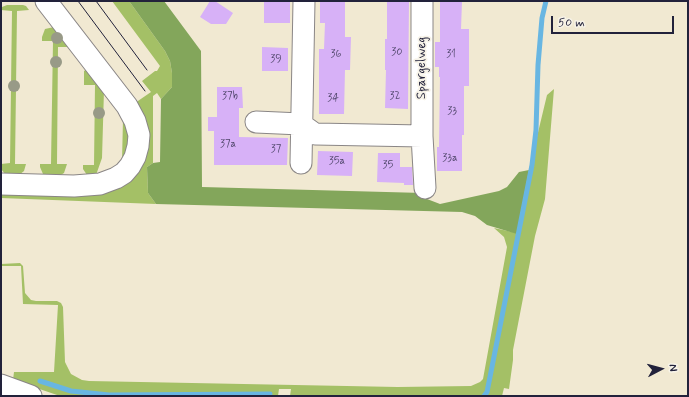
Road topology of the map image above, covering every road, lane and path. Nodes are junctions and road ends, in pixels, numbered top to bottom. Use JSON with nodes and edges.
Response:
{"nodes":[{"id":1,"x":46,"y":1,"type":"edge"},
{"id":2,"x":304,"y":1,"type":"edge"},
{"id":3,"x":422,"y":1,"type":"edge"},
{"id":4,"x":256,"y":122,"type":"dead end"},
{"id":5,"x":301,"y":124,"type":"junction"},
{"id":6,"x":422,"y":136,"type":"junction"},
{"id":7,"x":301,"y":163,"type":"dead end"},
{"id":8,"x":1,"y":184,"type":"edge"},
{"id":9,"x":425,"y":188,"type":"dead end"},
{"id":10,"x":1,"y":385,"type":"edge"},
{"id":11,"x":32,"y":396,"type":"edge"}],
"edges":[{"from":1,"to":8,"type":"street"},
{"from":2,"to":5,"type":"street"},
{"from":3,"to":6,"type":"street","name":"Spargelweg"},
{"from":4,"to":5,"type":"street"},
{"from":5,"to":6,"type":"street"},
{"from":5,"to":7,"type":"street"},
{"from":6,"to":9,"type":"street","name":"Spargelweg"},
{"from":10,"to":11,"type":"street"}]}
